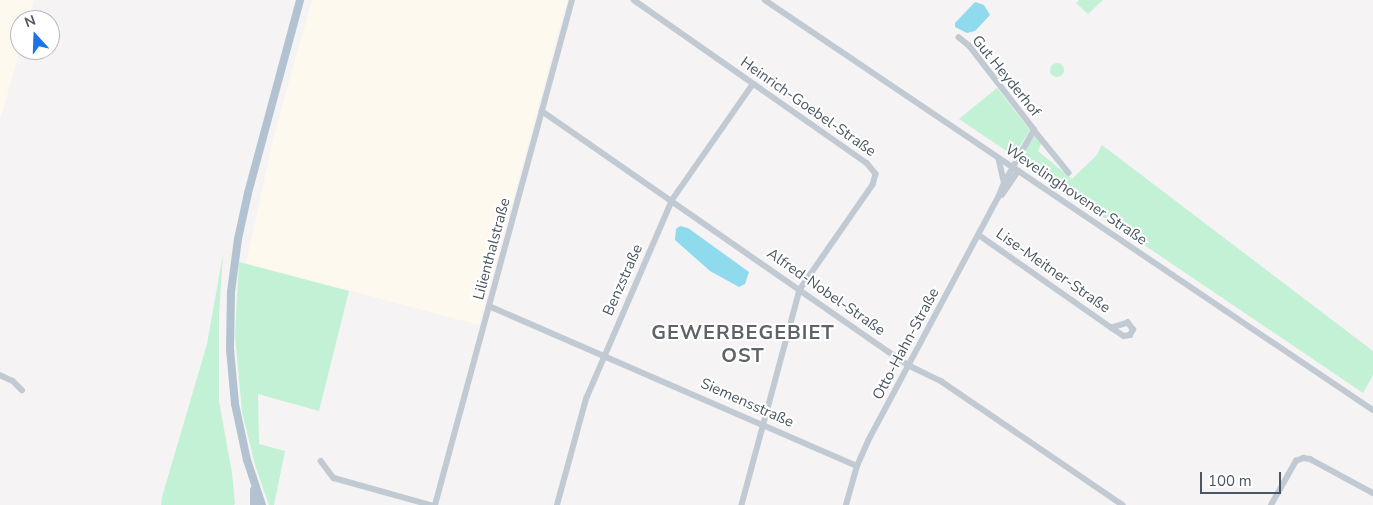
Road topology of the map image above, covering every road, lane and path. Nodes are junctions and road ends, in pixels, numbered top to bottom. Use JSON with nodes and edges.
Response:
{"nodes":[{"id":1,"x":300,"y":0,"type":"edge"},
{"id":2,"x":572,"y":0,"type":"edge"},
{"id":3,"x":634,"y":0,"type":"edge"},
{"id":4,"x":765,"y":0,"type":"edge"},
{"id":5,"x":959,"y":38,"type":"dead end"},
{"id":6,"x":753,"y":84,"type":"junction"},
{"id":7,"x":542,"y":111,"type":"junction"},
{"id":8,"x":1034,"y":130,"type":"junction"},
{"id":9,"x":998,"y":157,"type":"junction"},
{"id":10,"x":1012,"y":166,"type":"junction"},
{"id":11,"x":1018,"y":170,"type":"junction"},
{"id":12,"x":1069,"y":173,"type":"dead end"},
{"id":13,"x":1004,"y":182,"type":"junction"},
{"id":14,"x":998,"y":198,"type":"junction"},
{"id":15,"x":672,"y":200,"type":"junction"},
{"id":16,"x":979,"y":235,"type":"junction"},
{"id":17,"x":800,"y":290,"type":"junction"},
{"id":18,"x":489,"y":306,"type":"junction"},
{"id":19,"x":1112,"y":328,"type":"dead end"},
{"id":20,"x":604,"y":355,"type":"junction"},
{"id":21,"x":908,"y":365,"type":"junction"},
{"id":22,"x":0,"y":374,"type":"edge"},
{"id":23,"x":22,"y":390,"type":"dead end"},
{"id":24,"x":1373,"y":410,"type":"edge"},
{"id":25,"x":763,"y":424,"type":"junction"},
{"id":26,"x":322,"y":461,"type":"dead end"},
{"id":27,"x":857,"y":466,"type":"junction"},
{"id":28,"x":254,"y":481,"type":"junction"},
{"id":29,"x":1373,"y":493,"type":"edge"},
{"id":30,"x":254,"y":505,"type":"edge"},
{"id":31,"x":262,"y":505,"type":"edge"},
{"id":32,"x":431,"y":505,"type":"edge"},
{"id":33,"x":435,"y":505,"type":"edge"},
{"id":34,"x":557,"y":505,"type":"edge"},
{"id":35,"x":742,"y":505,"type":"edge"},
{"id":36,"x":846,"y":505,"type":"edge"},
{"id":37,"x":1123,"y":505,"type":"edge"},
{"id":38,"x":1272,"y":505,"type":"edge"}],
"edges":[{"from":1,"to":28,"type":"main road"},
{"from":2,"to":7,"type":"street","name":"Lilienthalstraße"},
{"from":3,"to":6,"type":"street","name":"Heinrich-Goebel-Straße"},
{"from":4,"to":9,"type":"street","name":"Wevelinghovener Straße"},
{"from":5,"to":8,"type":"street","name":"Gut Heyderhof"},
{"from":6,"to":15,"type":"street","name":"Benzstraße"},
{"from":6,"to":17,"type":"street","name":"Heinrich-Goebel-Straße"},
{"from":7,"to":15,"type":"street","name":"Alfred-Nobel-Straße"},
{"from":7,"to":18,"type":"street","name":"Lilienthalstraße"},
{"from":8,"to":10,"type":"street","name":"Gut Heyderhof"},
{"from":8,"to":12,"type":"street","name":"Gut Heyderhof"},
{"from":9,"to":10,"type":"street","name":"Wevelinghovener Straße"},
{"from":9,"to":13,"type":"street"},
{"from":10,"to":11,"type":"street","name":"Wevelinghovener Straße"},
{"from":10,"to":13,"type":"street","name":"Otto-Hahn-Straße"},
{"from":11,"to":14,"type":"street","name":"Otto-Hahn-Straße"},
{"from":11,"to":24,"type":"street","name":"Wevelinghovener Straße"},
{"from":13,"to":14,"type":"street","name":"Otto-Hahn-Straße"},
{"from":14,"to":16,"type":"street","name":"Otto-Hahn-Straße"},
{"from":15,"to":17,"type":"street","name":"Alfred-Nobel-Straße"},
{"from":15,"to":20,"type":"street","name":"Benzstraße"},
{"from":16,"to":19,"type":"street","name":"Lise-Meitner-Straße"},
{"from":16,"to":21,"type":"street","name":"Otto-Hahn-Straße"},
{"from":17,"to":21,"type":"street","name":"Alfred-Nobel-Straße"},
{"from":17,"to":25,"type":"street"},
{"from":18,"to":20,"type":"street","name":"Siemensstraße"},
{"from":18,"to":33,"type":"street","name":"Lilienthalstraße"},
{"from":20,"to":25,"type":"street","name":"Siemensstraße"},
{"from":20,"to":34,"type":"street","name":"Benzstraße"},
{"from":21,"to":27,"type":"street","name":"Otto-Hahn-Straße"},
{"from":21,"to":37,"type":"street","name":"Alfred-Nobel-Straße"},
{"from":22,"to":23,"type":"street"},
{"from":25,"to":27,"type":"street","name":"Siemensstraße"},
{"from":25,"to":35,"type":"street"},
{"from":26,"to":32,"type":"street"},
{"from":27,"to":36,"type":"street","name":"Otto-Hahn-Straße"},
{"from":28,"to":30,"type":"main road"},
{"from":28,"to":31,"type":"main road"},
{"from":29,"to":38,"type":"street"}]}
